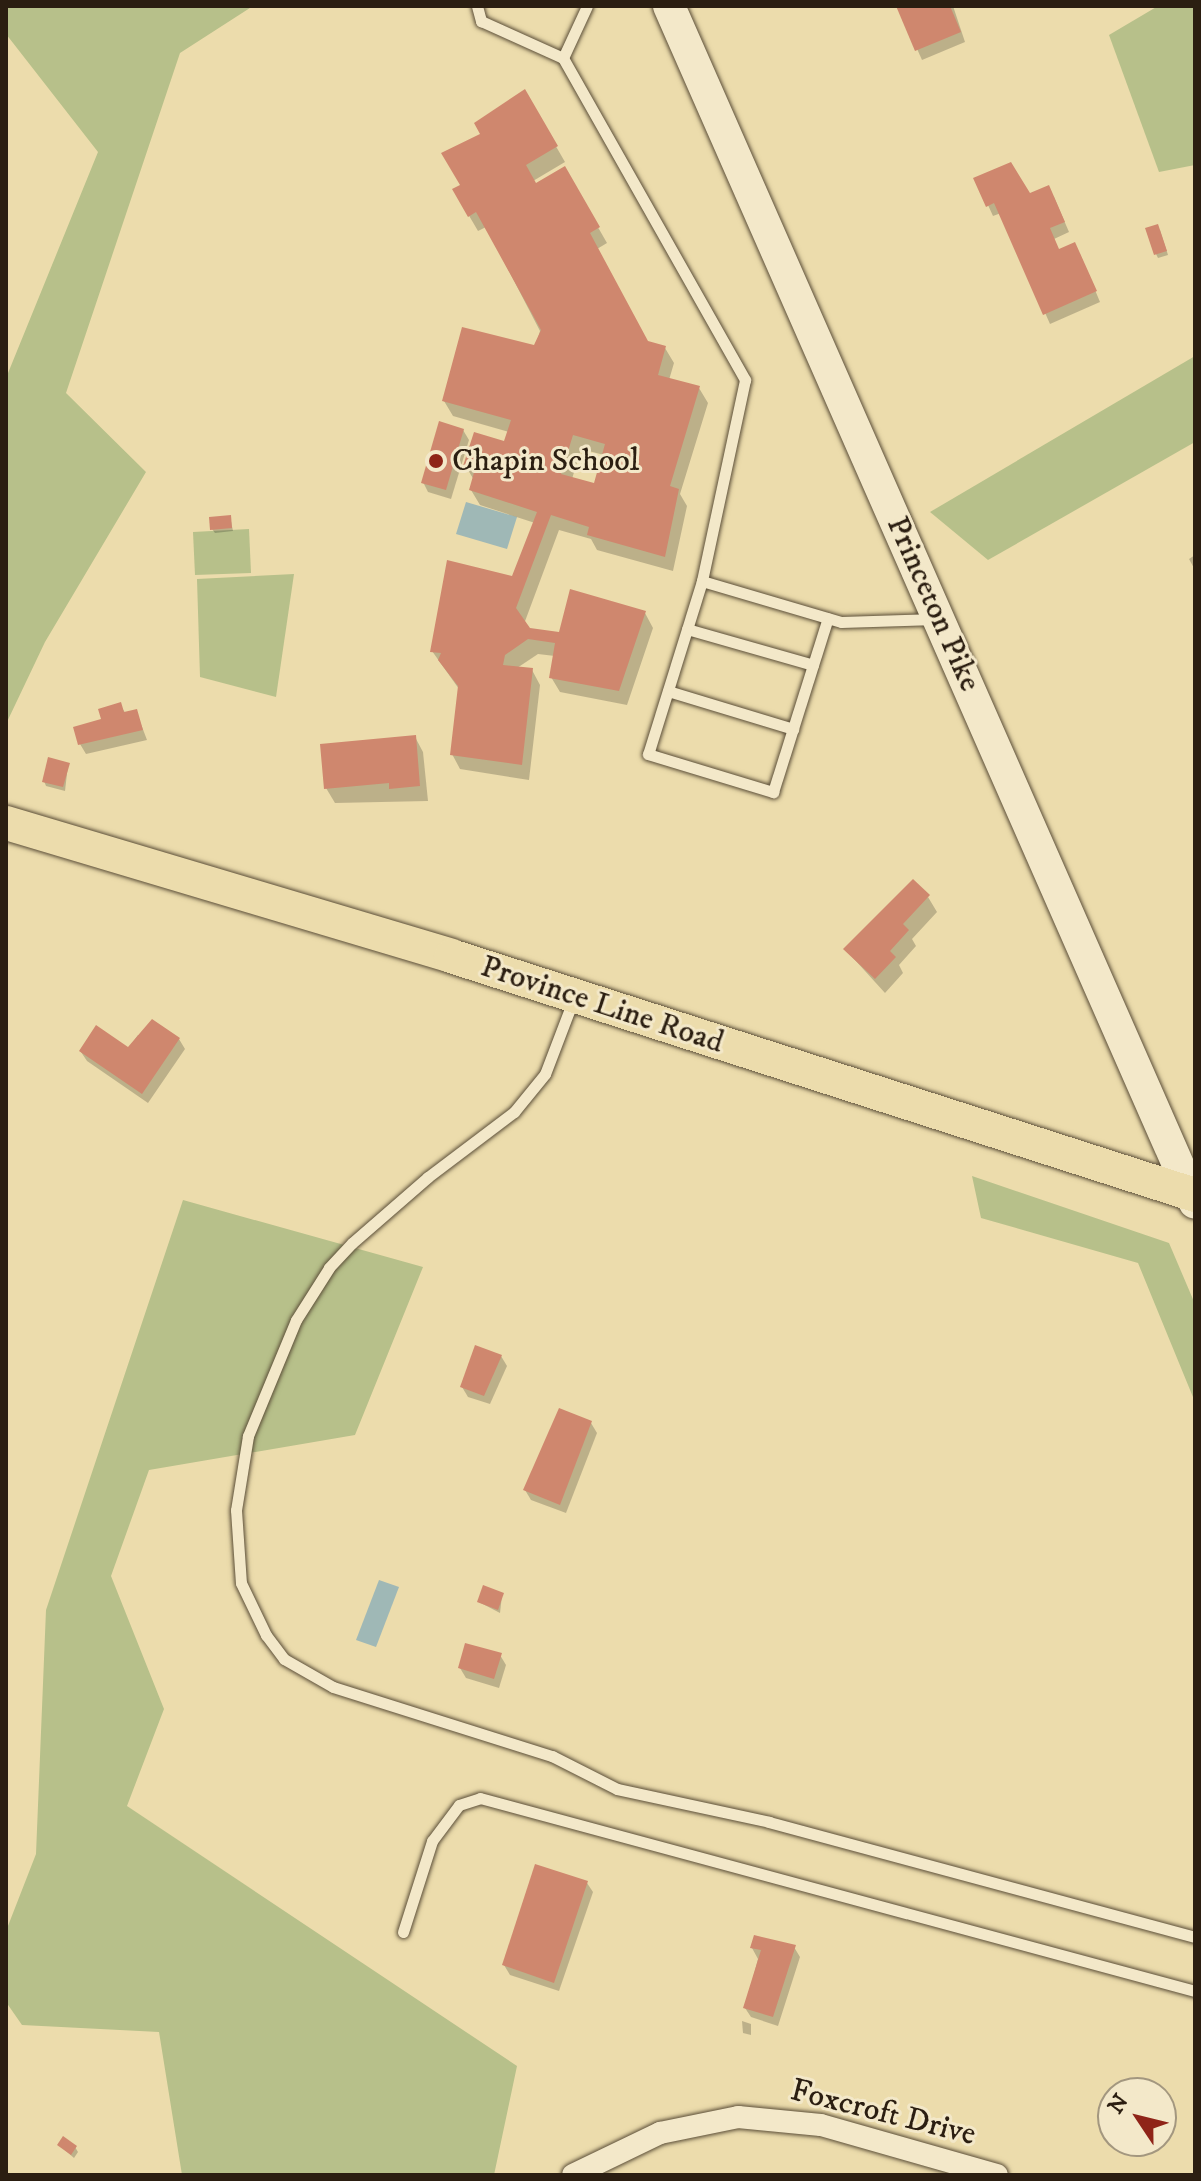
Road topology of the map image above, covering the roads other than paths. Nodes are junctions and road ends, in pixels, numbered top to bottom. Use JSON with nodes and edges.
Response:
{"nodes":[{"id":1,"x":477,"y":6,"type":"edge"},
{"id":2,"x":587,"y":6,"type":"edge"},
{"id":3,"x":669,"y":6,"type":"edge"},
{"id":4,"x":563,"y":58,"type":"junction"},
{"id":5,"x":702,"y":581,"type":"junction"},
{"id":6,"x":828,"y":618,"type":"junction"},
{"id":7,"x":940,"y":619,"type":"junction"},
{"id":8,"x":687,"y":629,"type":"junction"},
{"id":9,"x":813,"y":665,"type":"junction"},
{"id":10,"x":668,"y":691,"type":"junction"},
{"id":11,"x":793,"y":729,"type":"junction"},
{"id":12,"x":6,"y":823,"type":"edge"},
{"id":13,"x":574,"y":996,"type":"junction"},
{"id":14,"x":1194,"y":1197,"type":"edge"},
{"id":15,"x":403,"y":1932,"type":"dead end"},
{"id":16,"x":1195,"y":1937,"type":"edge"},
{"id":17,"x":1195,"y":1991,"type":"edge"},
{"id":18,"x":573,"y":2175,"type":"edge"},
{"id":19,"x":997,"y":2175,"type":"edge"}],
"edges":[{"from":1,"to":4,"type":"lane"},
{"from":2,"to":4,"type":"lane"},
{"from":3,"to":7,"type":"main road","name":"Princeton Pike"},
{"from":4,"to":5,"type":"lane"},
{"from":5,"to":6,"type":"lane"},
{"from":5,"to":8,"type":"lane"},
{"from":6,"to":7,"type":"lane"},
{"from":6,"to":9,"type":"lane"},
{"from":7,"to":14,"type":"main road","name":"Princeton Pike"},
{"from":8,"to":9,"type":"lane"},
{"from":8,"to":10,"type":"lane"},
{"from":9,"to":11,"type":"lane"},
{"from":10,"to":11,"type":"lane"},
{"from":10,"to":11,"type":"lane"},
{"from":12,"to":13,"type":"main road","name":"Province Line Road"},
{"from":13,"to":14,"type":"main road","name":"Province Line Road"},
{"from":13,"to":16,"type":"lane"},
{"from":15,"to":17,"type":"lane"},
{"from":18,"to":19,"type":"street","name":"Foxcroft Drive"}]}
